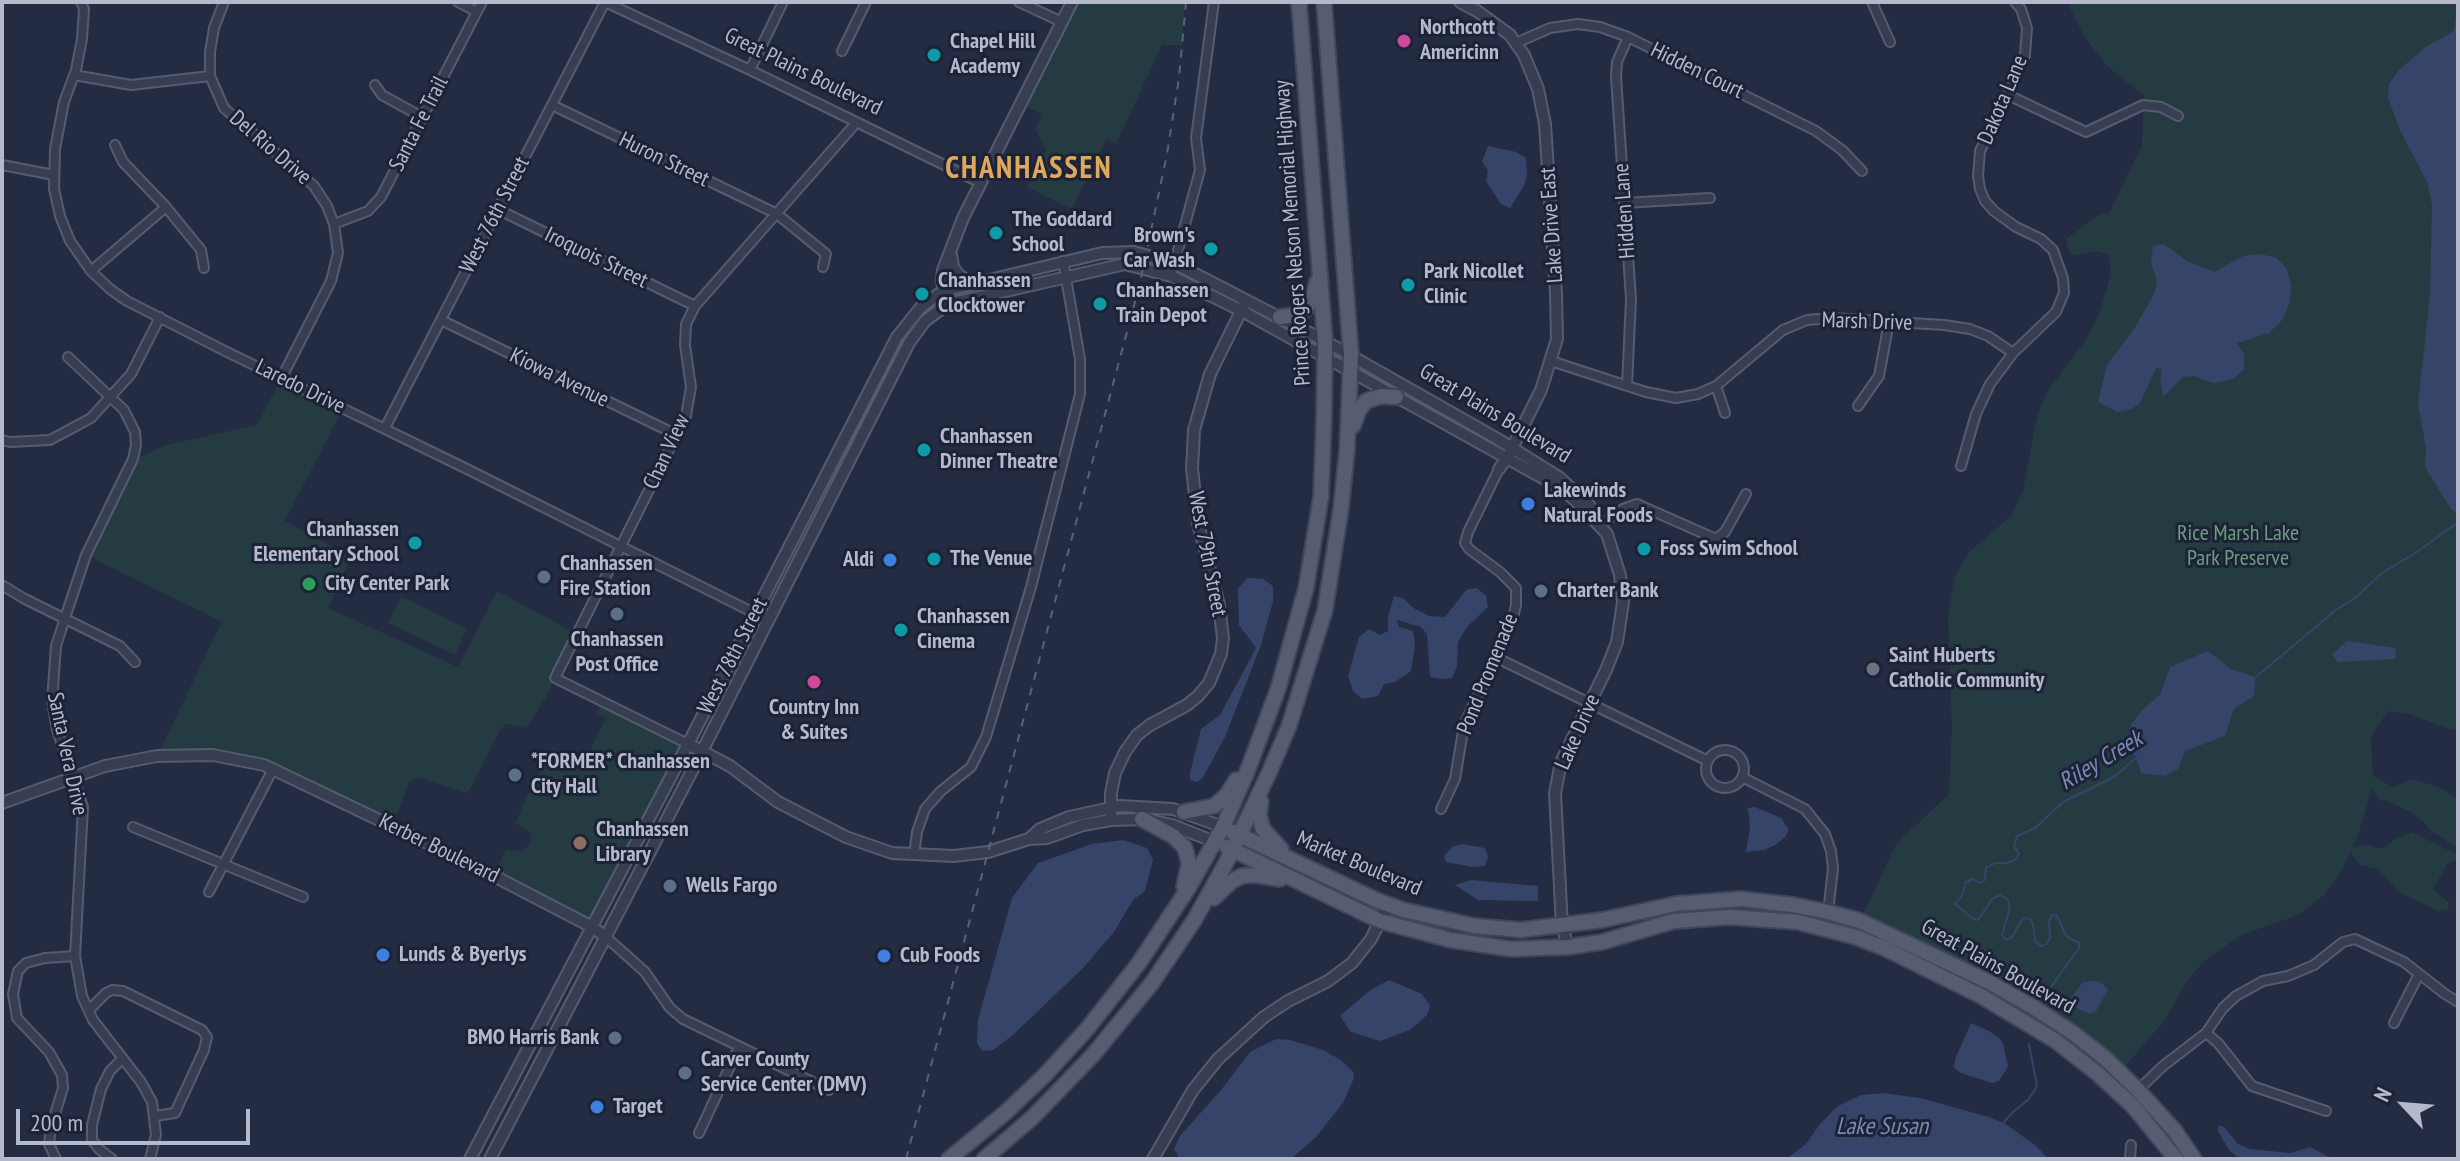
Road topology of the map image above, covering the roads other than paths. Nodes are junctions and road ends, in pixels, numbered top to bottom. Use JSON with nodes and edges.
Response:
{"nodes":[{"id":1,"x":81,"y":2,"type":"edge"},
{"id":2,"x":224,"y":2,"type":"edge"},
{"id":3,"x":458,"y":2,"type":"edge"},
{"id":4,"x":482,"y":2,"type":"edge"},
{"id":5,"x":605,"y":2,"type":"edge"},
{"id":6,"x":783,"y":2,"type":"edge"},
{"id":7,"x":866,"y":2,"type":"edge"},
{"id":8,"x":1019,"y":2,"type":"edge"},
{"id":9,"x":1072,"y":2,"type":"edge"},
{"id":10,"x":1214,"y":2,"type":"edge"},
{"id":11,"x":1299,"y":2,"type":"edge"},
{"id":12,"x":1324,"y":2,"type":"edge"},
{"id":13,"x":1460,"y":2,"type":"edge"},
{"id":14,"x":1872,"y":2,"type":"edge"},
{"id":15,"x":2015,"y":2,"type":"edge"},
{"id":16,"x":477,"y":12,"type":"junction"},
{"id":17,"x":1062,"y":22,"type":"junction"},
{"id":18,"x":1628,"y":37,"type":"junction"},
{"id":19,"x":1890,"y":42,"type":"dead end"},
{"id":20,"x":1516,"y":43,"type":"junction"},
{"id":21,"x":842,"y":51,"type":"dead end"},
{"id":22,"x":750,"y":70,"type":"junction"},
{"id":23,"x":74,"y":75,"type":"junction"},
{"id":24,"x":210,"y":76,"type":"junction"},
{"id":25,"x":375,"y":85,"type":"dead end"},
{"id":26,"x":2008,"y":95,"type":"junction"},
{"id":27,"x":552,"y":105,"type":"junction"},
{"id":28,"x":2178,"y":116,"type":"dead end"},
{"id":29,"x":422,"y":117,"type":"junction"},
{"id":30,"x":856,"y":123,"type":"junction"},
{"id":31,"x":115,"y":145,"type":"dead end"},
{"id":32,"x":2,"y":165,"type":"edge"},
{"id":33,"x":1862,"y":171,"type":"dead end"},
{"id":34,"x":54,"y":175,"type":"junction"},
{"id":35,"x":981,"y":183,"type":"junction"},
{"id":36,"x":1710,"y":198,"type":"dead end"},
{"id":37,"x":1624,"y":203,"type":"junction"},
{"id":38,"x":166,"y":207,"type":"junction"},
{"id":39,"x":497,"y":209,"type":"junction"},
{"id":40,"x":777,"y":214,"type":"junction"},
{"id":41,"x":334,"y":224,"type":"junction"},
{"id":42,"x":951,"y":248,"type":"junction"},
{"id":43,"x":1320,"y":257,"type":"junction"},
{"id":44,"x":1063,"y":261,"type":"junction"},
{"id":45,"x":1174,"y":263,"type":"junction"},
{"id":46,"x":823,"y":267,"type":"dead end"},
{"id":47,"x":204,"y":268,"type":"dead end"},
{"id":48,"x":91,"y":271,"type":"junction"},
{"id":49,"x":1171,"y":276,"type":"junction"},
{"id":50,"x":1065,"y":277,"type":"junction"},
{"id":51,"x":977,"y":281,"type":"junction"},
{"id":52,"x":943,"y":291,"type":"junction"},
{"id":53,"x":948,"y":304,"type":"junction"},
{"id":54,"x":1244,"y":305,"type":"junction"},
{"id":55,"x":695,"y":306,"type":"junction"},
{"id":56,"x":160,"y":317,"type":"junction"},
{"id":57,"x":1280,"y":317,"type":"junction"},
{"id":58,"x":441,"y":320,"type":"junction"},
{"id":59,"x":1889,"y":322,"type":"junction"},
{"id":60,"x":1325,"y":341,"type":"junction"},
{"id":61,"x":2013,"y":353,"type":"junction"},
{"id":62,"x":1351,"y":355,"type":"junction"},
{"id":63,"x":68,"y":357,"type":"dead end"},
{"id":64,"x":1325,"y":357,"type":"junction"},
{"id":65,"x":1551,"y":361,"type":"junction"},
{"id":66,"x":1351,"y":373,"type":"junction"},
{"id":67,"x":282,"y":377,"type":"junction"},
{"id":68,"x":1627,"y":386,"type":"junction"},
{"id":69,"x":1716,"y":386,"type":"junction"},
{"id":70,"x":1396,"y":397,"type":"junction"},
{"id":71,"x":111,"y":398,"type":"junction"},
{"id":72,"x":1858,"y":406,"type":"dead end"},
{"id":73,"x":1725,"y":413,"type":"dead end"},
{"id":74,"x":385,"y":428,"type":"junction"},
{"id":75,"x":677,"y":435,"type":"junction"},
{"id":76,"x":2,"y":440,"type":"edge"},
{"id":77,"x":1347,"y":450,"type":"junction"},
{"id":78,"x":1510,"y":453,"type":"junction"},
{"id":79,"x":1961,"y":466,"type":"dead end"},
{"id":80,"x":1499,"y":469,"type":"joint"},
{"id":81,"x":1746,"y":494,"type":"dead end"},
{"id":82,"x":1600,"y":525,"type":"junction"},
{"id":83,"x":621,"y":546,"type":"junction"},
{"id":84,"x":2,"y":585,"type":"edge"},
{"id":85,"x":755,"y":614,"type":"junction"},
{"id":86,"x":65,"y":618,"type":"junction"},
{"id":87,"x":768,"y":620,"type":"junction"},
{"id":88,"x":1495,"y":657,"type":"junction"},
{"id":89,"x":135,"y":662,"type":"dead end"},
{"id":90,"x":555,"y":678,"type":"joint"},
{"id":91,"x":1590,"y":703,"type":"junction"},
{"id":92,"x":1260,"y":738,"type":"junction"},
{"id":93,"x":688,"y":744,"type":"junction"},
{"id":94,"x":702,"y":752,"type":"junction"},
{"id":95,"x":1708,"y":761,"type":"junction"},
{"id":96,"x":273,"y":769,"type":"junction"},
{"id":97,"x":1269,"y":773,"type":"junction"},
{"id":98,"x":73,"y":776,"type":"junction"},
{"id":99,"x":1742,"y":777,"type":"junction"},
{"id":100,"x":2,"y":803,"type":"edge"},
{"id":101,"x":1111,"y":807,"type":"junction"},
{"id":102,"x":1441,"y":809,"type":"dead end"},
{"id":103,"x":1184,"y":812,"type":"junction"},
{"id":104,"x":1142,"y":819,"type":"junction"},
{"id":105,"x":1111,"y":820,"type":"junction"},
{"id":106,"x":133,"y":827,"type":"dead end"},
{"id":107,"x":1223,"y":827,"type":"junction"},
{"id":108,"x":1241,"y":835,"type":"junction"},
{"id":109,"x":1029,"y":839,"type":"junction"},
{"id":110,"x":1215,"y":842,"type":"junction"},
{"id":111,"x":1233,"y":850,"type":"junction"},
{"id":112,"x":914,"y":855,"type":"junction"},
{"id":113,"x":223,"y":864,"type":"junction"},
{"id":114,"x":1301,"y":864,"type":"junction"},
{"id":115,"x":1305,"y":885,"type":"junction"},
{"id":116,"x":209,"y":892,"type":"dead end"},
{"id":117,"x":303,"y":897,"type":"dead end"},
{"id":118,"x":1388,"y":905,"type":"junction"},
{"id":119,"x":1174,"y":911,"type":"junction"},
{"id":120,"x":1828,"y":912,"type":"junction"},
{"id":121,"x":1195,"y":919,"type":"junction"},
{"id":122,"x":1380,"y":921,"type":"junction"},
{"id":123,"x":1562,"y":926,"type":"junction"},
{"id":124,"x":592,"y":927,"type":"junction"},
{"id":125,"x":1823,"y":928,"type":"joint"},
{"id":126,"x":606,"y":937,"type":"junction"},
{"id":127,"x":1568,"y":947,"type":"junction"},
{"id":128,"x":75,"y":956,"type":"junction"},
{"id":129,"x":2419,"y":974,"type":"junction"},
{"id":130,"x":2458,"y":1002,"type":"edge"},
{"id":131,"x":89,"y":1010,"type":"junction"},
{"id":132,"x":2394,"y":1023,"type":"dead end"},
{"id":133,"x":2206,"y":1033,"type":"junction"},
{"id":134,"x":739,"y":1047,"type":"junction"},
{"id":135,"x":122,"y":1059,"type":"junction"},
{"id":136,"x":829,"y":1090,"type":"dead end"},
{"id":137,"x":2138,"y":1090,"type":"junction"},
{"id":138,"x":2326,"y":1111,"type":"dead end"},
{"id":139,"x":155,"y":1116,"type":"junction"},
{"id":140,"x":699,"y":1133,"type":"dead end"},
{"id":141,"x":2131,"y":1145,"type":"dead end"},
{"id":142,"x":56,"y":1159,"type":"edge"},
{"id":143,"x":112,"y":1159,"type":"edge"},
{"id":144,"x":150,"y":1159,"type":"edge"},
{"id":145,"x":470,"y":1159,"type":"edge"},
{"id":146,"x":490,"y":1159,"type":"edge"},
{"id":147,"x":949,"y":1159,"type":"edge"},
{"id":148,"x":984,"y":1159,"type":"edge"},
{"id":149,"x":1153,"y":1159,"type":"edge"},
{"id":150,"x":2130,"y":1159,"type":"edge"},
{"id":151,"x":2176,"y":1159,"type":"edge"},
{"id":152,"x":2194,"y":1159,"type":"edge"}],
"edges":[{"from":1,"to":23,"type":"street","name":"Laredo Drive"},
{"from":2,"to":24,"type":"street"},
{"from":3,"to":16,"type":"street"},
{"from":4,"to":16,"type":"street","name":"Santa Fe Trail"},
{"from":5,"to":22,"type":"street","name":"Great Plains Boulevard"},
{"from":5,"to":27,"type":"street","name":"West 76th Street"},
{"from":6,"to":22,"type":"street"},
{"from":7,"to":21,"type":"street"},
{"from":8,"to":17,"type":"street"},
{"from":9,"to":17,"type":"street"},
{"from":10,"to":45,"type":"street"},
{"from":11,"to":43,"type":"main road","name":"Prince Rogers Nelson Memorial Highway"},
{"from":12,"to":62,"type":"main road"},
{"from":13,"to":20,"type":"street","name":"Lake Drive East"},
{"from":14,"to":19,"type":"street"},
{"from":15,"to":26,"type":"street","name":"Dakota Lane"},
{"from":16,"to":29,"type":"street","name":"Santa Fe Trail"},
{"from":17,"to":35,"type":"street"},
{"from":18,"to":20,"type":"street","name":"Hidden Court"},
{"from":18,"to":33,"type":"street","name":"Hidden Court"},
{"from":18,"to":37,"type":"street","name":"Hidden Lane"},
{"from":20,"to":65,"type":"street","name":"Lake Drive East"},
{"from":22,"to":30,"type":"street","name":"Great Plains Boulevard"},
{"from":23,"to":24,"type":"street"},
{"from":23,"to":34,"type":"street","name":"Laredo Drive"},
{"from":24,"to":41,"type":"street","name":"Del Rio Drive"},
{"from":25,"to":29,"type":"street"},
{"from":26,"to":28,"type":"street"},
{"from":26,"to":61,"type":"street","name":"Dakota Lane"},
{"from":27,"to":39,"type":"street","name":"West 76th Street"},
{"from":27,"to":40,"type":"street","name":"Huron Street"},
{"from":29,"to":41,"type":"street","name":"Santa Fe Trail"},
{"from":30,"to":35,"type":"street","name":"Great Plains Boulevard"},
{"from":30,"to":40,"type":"street","name":"Chan View"},
{"from":31,"to":38,"type":"street"},
{"from":32,"to":34,"type":"street"},
{"from":34,"to":48,"type":"street","name":"Laredo Drive"},
{"from":35,"to":42,"type":"street"},
{"from":36,"to":37,"type":"street"},
{"from":37,"to":68,"type":"street","name":"Hidden Lane"},
{"from":38,"to":47,"type":"street"},
{"from":38,"to":48,"type":"street"},
{"from":39,"to":55,"type":"street","name":"Iroquois Street"},
{"from":39,"to":58,"type":"street","name":"West 76th Street"},
{"from":40,"to":46,"type":"street","name":"Huron Street"},
{"from":40,"to":55,"type":"street","name":"Chan View"},
{"from":41,"to":67,"type":"street","name":"Del Rio Drive"},
{"from":42,"to":51,"type":"street"},
{"from":42,"to":52,"type":"street"},
{"from":43,"to":57,"type":"main road"},
{"from":43,"to":60,"type":"main road","name":"Prince Rogers Nelson Memorial Highway"},
{"from":44,"to":45,"type":"street","name":"Great Plains Boulevard"},
{"from":44,"to":50,"type":"street"},
{"from":44,"to":51,"type":"street","name":"Great Plains Boulevard"},
{"from":45,"to":49,"type":"street"},
{"from":45,"to":54,"type":"street","name":"Great Plains Boulevard"},
{"from":48,"to":56,"type":"street","name":"Laredo Drive"},
{"from":49,"to":50,"type":"street","name":"Great Plains Boulevard"},
{"from":49,"to":54,"type":"street","name":"Great Plains Boulevard"},
{"from":50,"to":53,"type":"street","name":"Great Plains Boulevard"},
{"from":50,"to":112,"type":"street"},
{"from":51,"to":52,"type":"street","name":"Great Plains Boulevard"},
{"from":52,"to":53,"type":"street"},
{"from":52,"to":85,"type":"street","name":"West 78th Street"},
{"from":53,"to":87,"type":"street","name":"West 78th Street"},
{"from":54,"to":57,"type":"street","name":"Great Plains Boulevard"},
{"from":54,"to":64,"type":"street","name":"Great Plains Boulevard"},
{"from":54,"to":101,"type":"street","name":"West 79th Street"},
{"from":55,"to":75,"type":"street","name":"Chan View"},
{"from":56,"to":67,"type":"street","name":"Laredo Drive"},
{"from":56,"to":71,"type":"street"},
{"from":57,"to":60,"type":"street","name":"Great Plains Boulevard"},
{"from":58,"to":74,"type":"street","name":"West 76th Street"},
{"from":58,"to":75,"type":"street","name":"Kiowa Avenue"},
{"from":59,"to":61,"type":"street","name":"Marsh Drive"},
{"from":59,"to":69,"type":"street","name":"Marsh Drive"},
{"from":59,"to":72,"type":"street"},
{"from":60,"to":62,"type":"street","name":"Great Plains Boulevard"},
{"from":60,"to":64,"type":"main road","name":"Prince Rogers Nelson Memorial Highway"},
{"from":61,"to":79,"type":"street","name":"Dakota Lane"},
{"from":62,"to":66,"type":"main road"},
{"from":62,"to":78,"type":"street","name":"Great Plains Boulevard"},
{"from":63,"to":71,"type":"street"},
{"from":64,"to":66,"type":"street","name":"Great Plains Boulevard"},
{"from":64,"to":92,"type":"main road","name":"Prince Rogers Nelson Memorial Highway"},
{"from":65,"to":68,"type":"street","name":"Marsh Drive"},
{"from":65,"to":78,"type":"street","name":"Lake Drive East"},
{"from":66,"to":70,"type":"street","name":"Great Plains Boulevard"},
{"from":66,"to":77,"type":"main road"},
{"from":67,"to":74,"type":"street","name":"Laredo Drive"},
{"from":68,"to":69,"type":"street","name":"Marsh Drive"},
{"from":69,"to":73,"type":"street"},
{"from":70,"to":77,"type":"main road"},
{"from":70,"to":78,"type":"street","name":"Great Plains Boulevard"},
{"from":71,"to":76,"type":"street"},
{"from":71,"to":86,"type":"street","name":"Santa Vera Drive"},
{"from":74,"to":83,"type":"street","name":"Laredo Drive"},
{"from":75,"to":83,"type":"street","name":"Chan View"},
{"from":77,"to":97,"type":"main road"},
{"from":78,"to":80,"type":"street","name":"Lake Drive East"},
{"from":78,"to":82,"type":"street","name":"Great Plains Boulevard"},
{"from":80,"to":88,"type":"street","name":"Pond Promenade"},
{"from":81,"to":82,"type":"street"},
{"from":82,"to":91,"type":"street","name":"Lake Drive"},
{"from":83,"to":85,"type":"street","name":"Laredo Drive"},
{"from":83,"to":90,"type":"street","name":"Chan View"},
{"from":84,"to":86,"type":"street"},
{"from":85,"to":87,"type":"street","name":"Laredo Drive"},
{"from":85,"to":93,"type":"street","name":"West 78th Street"},
{"from":86,"to":89,"type":"street"},
{"from":86,"to":98,"type":"street","name":"Santa Vera Drive"},
{"from":87,"to":94,"type":"street","name":"West 78th Street"},
{"from":88,"to":91,"type":"street"},
{"from":88,"to":102,"type":"street","name":"Pond Promenade"},
{"from":90,"to":93,"type":"street","name":"Market Boulevard"},
{"from":91,"to":95,"type":"street"},
{"from":91,"to":123,"type":"street","name":"Lake Drive"},
{"from":92,"to":103,"type":"main road"},
{"from":92,"to":107,"type":"main road","name":"Prince Rogers Nelson Memorial Highway"},
{"from":93,"to":94,"type":"street","name":"Market Boulevard"},
{"from":93,"to":124,"type":"street","name":"West 78th Street"},
{"from":94,"to":112,"type":"street","name":"Market Boulevard"},
{"from":94,"to":126,"type":"street","name":"West 78th Street"},
{"from":95,"to":99,"type":"street"},
{"from":95,"to":99,"type":"street"},
{"from":96,"to":98,"type":"street","name":"Kerber Boulevard"},
{"from":96,"to":113,"type":"street"},
{"from":96,"to":124,"type":"street","name":"Kerber Boulevard"},
{"from":97,"to":108,"type":"main road"},
{"from":97,"to":114,"type":"main road"},
{"from":98,"to":100,"type":"street","name":"Kerber Boulevard"},
{"from":98,"to":128,"type":"street","name":"Santa Vera Drive"},
{"from":99,"to":120,"type":"street"},
{"from":101,"to":103,"type":"street","name":"Market Boulevard"},
{"from":101,"to":105,"type":"street","name":"West 79th Street"},
{"from":101,"to":109,"type":"street","name":"Market Boulevard"},
{"from":103,"to":107,"type":"street","name":"Market Boulevard"},
{"from":104,"to":105,"type":"street","name":"Market Boulevard"},
{"from":104,"to":110,"type":"street","name":"Market Boulevard"},
{"from":104,"to":119,"type":"main road"},
{"from":105,"to":109,"type":"street","name":"Market Boulevard"},
{"from":106,"to":113,"type":"street"},
{"from":107,"to":108,"type":"main road","name":"Market Boulevard"},
{"from":107,"to":110,"type":"main road","name":"Prince Rogers Nelson Memorial Highway"},
{"from":108,"to":111,"type":"main road"},
{"from":108,"to":114,"type":"main road","name":"Market Boulevard"},
{"from":109,"to":112,"type":"street","name":"Market Boulevard"},
{"from":110,"to":111,"type":"main road","name":"Market Boulevard"},
{"from":110,"to":119,"type":"main road","name":"Prince Rogers Nelson Memorial Highway"},
{"from":111,"to":115,"type":"main road","name":"Market Boulevard"},
{"from":111,"to":121,"type":"main road"},
{"from":113,"to":116,"type":"street"},
{"from":113,"to":117,"type":"street"},
{"from":114,"to":118,"type":"main road","name":"Market Boulevard"},
{"from":115,"to":121,"type":"main road"},
{"from":115,"to":122,"type":"main road","name":"Market Boulevard"},
{"from":118,"to":122,"type":"street"},
{"from":118,"to":123,"type":"main road","name":"Market Boulevard"},
{"from":119,"to":147,"type":"main road","name":"Prince Rogers Nelson Memorial Highway"},
{"from":120,"to":123,"type":"main road","name":"Market Boulevard"},
{"from":120,"to":137,"type":"main road","name":"Great Plains Boulevard"},
{"from":121,"to":148,"type":"main road"},
{"from":122,"to":127,"type":"main road","name":"Market Boulevard"},
{"from":122,"to":149,"type":"street"},
{"from":123,"to":127,"type":"street","name":"Lake Drive"},
{"from":124,"to":126,"type":"street","name":"Kerber Boulevard"},
{"from":124,"to":145,"type":"street","name":"West 78th Street"},
{"from":125,"to":127,"type":"main road","name":"Market Boulevard"},
{"from":125,"to":151,"type":"main road","name":"Great Plains Boulevard"},
{"from":126,"to":134,"type":"street","name":"Kerber Boulevard"},
{"from":126,"to":146,"type":"street","name":"West 78th Street"},
{"from":128,"to":131,"type":"street","name":"Santa Vera Drive"},
{"from":128,"to":142,"type":"street"},
{"from":129,"to":130,"type":"street"},
{"from":129,"to":132,"type":"street"},
{"from":129,"to":133,"type":"street"},
{"from":131,"to":135,"type":"street","name":"Santa Vera Drive"},
{"from":131,"to":139,"type":"street"},
{"from":133,"to":137,"type":"street"},
{"from":133,"to":138,"type":"street"},
{"from":134,"to":136,"type":"street","name":"Kerber Boulevard"},
{"from":134,"to":140,"type":"street"},
{"from":135,"to":139,"type":"street","name":"Santa Vera Drive"},
{"from":135,"to":143,"type":"street"},
{"from":137,"to":152,"type":"main road","name":"Great Plains Boulevard"},
{"from":139,"to":144,"type":"street","name":"Santa Vera Drive"},
{"from":141,"to":150,"type":"street"}]}
